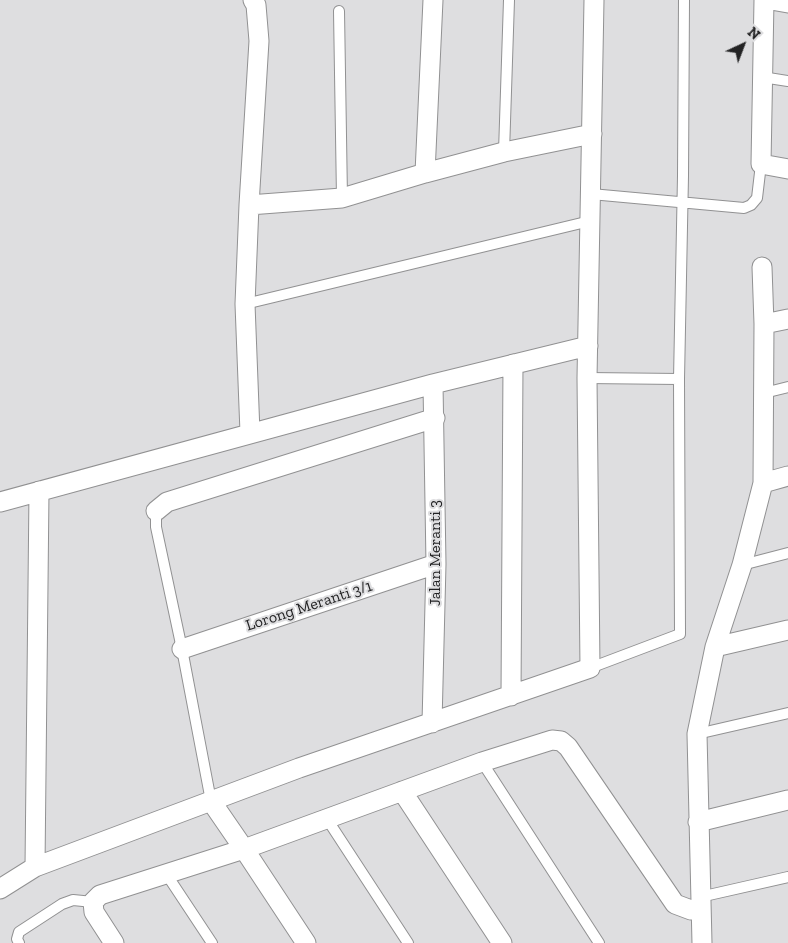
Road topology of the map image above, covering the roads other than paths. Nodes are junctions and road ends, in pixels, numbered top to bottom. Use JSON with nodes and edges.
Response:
{"nodes":[{"id":1,"x":252,"y":0,"type":"edge"},
{"id":2,"x":433,"y":0,"type":"edge"},
{"id":3,"x":509,"y":0,"type":"edge"},
{"id":4,"x":594,"y":0,"type":"edge"},
{"id":5,"x":684,"y":0,"type":"edge"},
{"id":6,"x":764,"y":0,"type":"edge"},
{"id":7,"x":771,"y":0,"type":"edge"},
{"id":8,"x":788,"y":3,"type":"edge"},
{"id":9,"x":339,"y":11,"type":"dead end"},
{"id":10,"x":762,"y":77,"type":"junction"},
{"id":11,"x":788,"y":81,"type":"edge"},
{"id":12,"x":592,"y":134,"type":"junction"},
{"id":13,"x":504,"y":152,"type":"junction"},
{"id":14,"x":761,"y":164,"type":"junction"},
{"id":15,"x":788,"y":169,"type":"edge"},
{"id":16,"x":425,"y":172,"type":"junction"},
{"id":17,"x":591,"y":194,"type":"junction"},
{"id":18,"x":342,"y":198,"type":"junction"},
{"id":19,"x":681,"y":202,"type":"junction"},
{"id":20,"x":248,"y":205,"type":"junction"},
{"id":21,"x":590,"y":221,"type":"junction"},
{"id":22,"x":762,"y":267,"type":"dead end"},
{"id":23,"x":245,"y":304,"type":"junction"},
{"id":24,"x":788,"y":319,"type":"edge"},
{"id":25,"x":764,"y":324,"type":"junction"},
{"id":26,"x":588,"y":346,"type":"junction"},
{"id":27,"x":513,"y":364,"type":"junction"},
{"id":28,"x":587,"y":378,"type":"junction"},
{"id":29,"x":679,"y":379,"type":"junction"},
{"id":30,"x":433,"y":384,"type":"junction"},
{"id":31,"x":788,"y":387,"type":"edge"},
{"id":32,"x":764,"y":393,"type":"junction"},
{"id":33,"x":435,"y":418,"type":"junction"},
{"id":34,"x":250,"y":433,"type":"junction"},
{"id":35,"x":788,"y":476,"type":"edge"},
{"id":36,"x":763,"y":483,"type":"junction"},
{"id":37,"x":39,"y":491,"type":"junction"},
{"id":38,"x":0,"y":502,"type":"edge"},
{"id":39,"x":156,"y":511,"type":"joint"},
{"id":40,"x":788,"y":553,"type":"edge"},
{"id":41,"x":436,"y":564,"type":"junction"},
{"id":42,"x":742,"y":565,"type":"junction"},
{"id":43,"x":788,"y":630,"type":"edge"},
{"id":44,"x":715,"y":647,"type":"junction"},
{"id":45,"x":182,"y":649,"type":"junction"},
{"id":46,"x":590,"y":668,"type":"junction"},
{"id":47,"x":511,"y":696,"type":"junction"},
{"id":48,"x":788,"y":713,"type":"edge"},
{"id":49,"x":432,"y":723,"type":"junction"},
{"id":50,"x":697,"y":734,"type":"junction"},
{"id":51,"x":482,"y":762,"type":"junction"},
{"id":52,"x":402,"y":791,"type":"junction"},
{"id":53,"x":788,"y":800,"type":"edge"},
{"id":54,"x":211,"y":801,"type":"junction"},
{"id":55,"x":327,"y":819,"type":"junction"},
{"id":56,"x":698,"y":822,"type":"junction"},
{"id":57,"x":244,"y":849,"type":"junction"},
{"id":58,"x":35,"y":867,"type":"junction"},
{"id":59,"x":167,"y":874,"type":"junction"},
{"id":60,"x":788,"y":877,"type":"edge"},
{"id":61,"x":0,"y":889,"type":"edge"},
{"id":62,"x":93,"y":902,"type":"junction"},
{"id":63,"x":700,"y":904,"type":"junction"},
{"id":64,"x":19,"y":943,"type":"edge"},
{"id":65,"x":114,"y":943,"type":"edge"},
{"id":66,"x":212,"y":943,"type":"edge"},
{"id":67,"x":306,"y":943,"type":"edge"},
{"id":68,"x":408,"y":943,"type":"edge"},
{"id":69,"x":502,"y":943,"type":"edge"},
{"id":70,"x":598,"y":943,"type":"edge"},
{"id":71,"x":702,"y":943,"type":"edge"}],
"edges":[{"from":1,"to":20,"type":"street"},
{"from":2,"to":16,"type":"street"},
{"from":3,"to":13,"type":"lane"},
{"from":4,"to":12,"type":"street"},
{"from":5,"to":19,"type":"lane"},
{"from":6,"to":10,"type":"street"},
{"from":7,"to":8,"type":"street"},
{"from":9,"to":18,"type":"lane"},
{"from":10,"to":11,"type":"lane"},
{"from":10,"to":14,"type":"street"},
{"from":12,"to":13,"type":"street"},
{"from":12,"to":17,"type":"street"},
{"from":13,"to":16,"type":"street"},
{"from":14,"to":15,"type":"street"},
{"from":14,"to":19,"type":"lane"},
{"from":16,"to":18,"type":"street"},
{"from":17,"to":19,"type":"lane"},
{"from":17,"to":21,"type":"street"},
{"from":18,"to":20,"type":"street"},
{"from":19,"to":29,"type":"lane"},
{"from":20,"to":23,"type":"street"},
{"from":21,"to":23,"type":"lane"},
{"from":21,"to":26,"type":"street"},
{"from":22,"to":25,"type":"street"},
{"from":23,"to":34,"type":"street"},
{"from":24,"to":25,"type":"street"},
{"from":25,"to":32,"type":"street"},
{"from":26,"to":27,"type":"street"},
{"from":26,"to":28,"type":"street"},
{"from":27,"to":30,"type":"street"},
{"from":27,"to":47,"type":"street"},
{"from":28,"to":29,"type":"lane"},
{"from":28,"to":46,"type":"street"},
{"from":29,"to":46,"type":"lane"},
{"from":30,"to":33,"type":"street","name":"Jalan Meranti 3"},
{"from":30,"to":34,"type":"street"},
{"from":31,"to":32,"type":"lane"},
{"from":32,"to":36,"type":"street"},
{"from":33,"to":39,"type":"street"},
{"from":33,"to":41,"type":"street","name":"Jalan Meranti 3"},
{"from":34,"to":37,"type":"street"},
{"from":35,"to":36,"type":"street"},
{"from":36,"to":42,"type":"street"},
{"from":37,"to":38,"type":"street"},
{"from":37,"to":58,"type":"street"},
{"from":39,"to":45,"type":"lane"},
{"from":40,"to":42,"type":"lane"},
{"from":41,"to":45,"type":"street","name":"Lorong Meranti 3/1"},
{"from":41,"to":49,"type":"street","name":"Jalan Meranti 3"},
{"from":42,"to":44,"type":"street"},
{"from":43,"to":44,"type":"street"},
{"from":44,"to":50,"type":"street"},
{"from":45,"to":54,"type":"lane"},
{"from":46,"to":47,"type":"street"},
{"from":47,"to":49,"type":"street"},
{"from":48,"to":50,"type":"lane"},
{"from":49,"to":54,"type":"street"},
{"from":50,"to":56,"type":"street"},
{"from":51,"to":52,"type":"street"},
{"from":51,"to":63,"type":"street"},
{"from":51,"to":70,"type":"lane"},
{"from":52,"to":55,"type":"street"},
{"from":52,"to":69,"type":"street"},
{"from":53,"to":56,"type":"street"},
{"from":54,"to":57,"type":"street"},
{"from":54,"to":58,"type":"street"},
{"from":55,"to":57,"type":"street"},
{"from":55,"to":68,"type":"lane"},
{"from":56,"to":63,"type":"street"},
{"from":57,"to":59,"type":"street"},
{"from":57,"to":67,"type":"street"},
{"from":58,"to":61,"type":"street"},
{"from":59,"to":62,"type":"street"},
{"from":59,"to":66,"type":"lane"},
{"from":60,"to":63,"type":"lane"},
{"from":62,"to":64,"type":"lane"},
{"from":62,"to":65,"type":"street"},
{"from":63,"to":71,"type":"street"}]}
